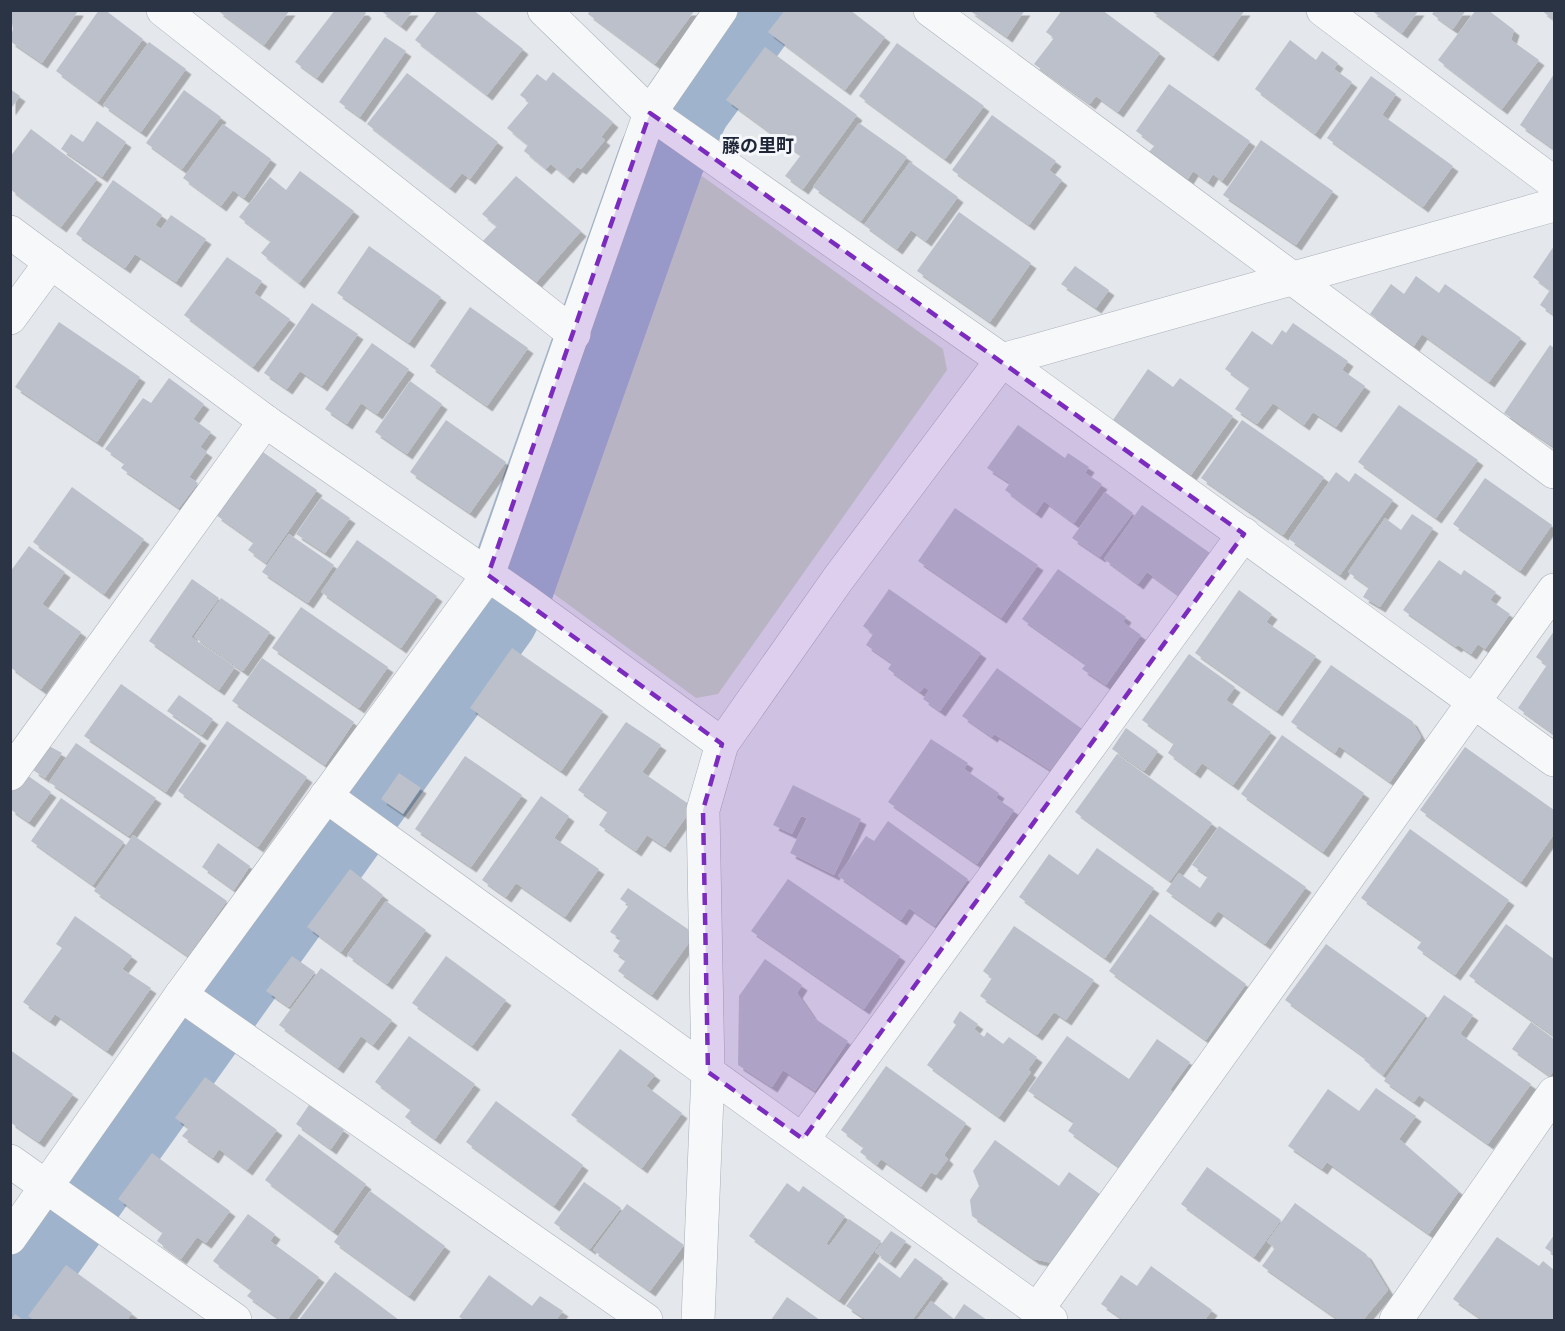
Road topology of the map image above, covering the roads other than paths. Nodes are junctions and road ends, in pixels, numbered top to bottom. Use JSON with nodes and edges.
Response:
{"nodes":[{"id":1,"x":162,"y":10,"type":"edge"},
{"id":2,"x":544,"y":10,"type":"edge"},
{"id":3,"x":721,"y":10,"type":"edge"},
{"id":4,"x":930,"y":10,"type":"edge"},
{"id":5,"x":1323,"y":10,"type":"edge"},
{"id":6,"x":668,"y":126,"type":"junction"},
{"id":7,"x":1554,"y":183,"type":"edge"},
{"id":8,"x":1554,"y":206,"type":"edge"},
{"id":9,"x":10,"y":232,"type":"edge"},
{"id":10,"x":51,"y":262,"type":"junction"},
{"id":11,"x":1294,"y":279,"type":"junction"},
{"id":12,"x":10,"y":318,"type":"edge"},
{"id":13,"x":574,"y":334,"type":"junction"},
{"id":14,"x":1002,"y":360,"type":"junction"},
{"id":15,"x":265,"y":421,"type":"junction"},
{"id":16,"x":1554,"y":472,"type":"edge"},
{"id":17,"x":1244,"y":534,"type":"junction"},
{"id":18,"x":493,"y":578,"type":"junction"},
{"id":19,"x":1554,"y":590,"type":"edge"},
{"id":20,"x":1475,"y":702,"type":"junction"},
{"id":21,"x":722,"y":744,"type":"junction"},
{"id":22,"x":1554,"y":760,"type":"edge"},
{"id":23,"x":10,"y":774,"type":"edge"},
{"id":24,"x":345,"y":809,"type":"junction"},
{"id":25,"x":201,"y":1009,"type":"junction"},
{"id":26,"x":708,"y":1072,"type":"junction"},
{"id":27,"x":1554,"y":1093,"type":"edge"},
{"id":28,"x":803,"y":1139,"type":"junction"},
{"id":29,"x":10,"y":1161,"type":"edge"},
{"id":30,"x":66,"y":1200,"type":"junction"},
{"id":31,"x":10,"y":1238,"type":"edge"},
{"id":32,"x":1044,"y":1315,"type":"edge"},
{"id":33,"x":235,"y":1320,"type":"edge"},
{"id":34,"x":646,"y":1320,"type":"edge"},
{"id":35,"x":698,"y":1320,"type":"edge"},
{"id":36,"x":1396,"y":1320,"type":"edge"}],
"edges":[{"from":1,"to":13,"type":"street"},
{"from":2,"to":6,"type":"street"},
{"from":3,"to":6,"type":"street"},
{"from":4,"to":11,"type":"street"},
{"from":5,"to":7,"type":"street"},
{"from":6,"to":13,"type":"street"},
{"from":6,"to":14,"type":"street"},
{"from":8,"to":11,"type":"street"},
{"from":9,"to":10,"type":"street"},
{"from":10,"to":12,"type":"street"},
{"from":10,"to":15,"type":"street"},
{"from":11,"to":14,"type":"street"},
{"from":11,"to":16,"type":"street"},
{"from":13,"to":18,"type":"street"},
{"from":14,"to":17,"type":"street"},
{"from":14,"to":21,"type":"street"},
{"from":15,"to":18,"type":"street"},
{"from":15,"to":23,"type":"street"},
{"from":17,"to":20,"type":"street"},
{"from":17,"to":28,"type":"street"},
{"from":18,"to":21,"type":"street"},
{"from":18,"to":24,"type":"street"},
{"from":19,"to":20,"type":"street"},
{"from":20,"to":22,"type":"street"},
{"from":20,"to":32,"type":"street"},
{"from":21,"to":26,"type":"street"},
{"from":24,"to":25,"type":"street"},
{"from":24,"to":26,"type":"street"},
{"from":25,"to":30,"type":"street"},
{"from":25,"to":34,"type":"street"},
{"from":26,"to":28,"type":"street"},
{"from":26,"to":35,"type":"street"},
{"from":27,"to":36,"type":"street"},
{"from":28,"to":32,"type":"street"},
{"from":29,"to":30,"type":"street"},
{"from":30,"to":31,"type":"street"},
{"from":30,"to":33,"type":"street"}]}
